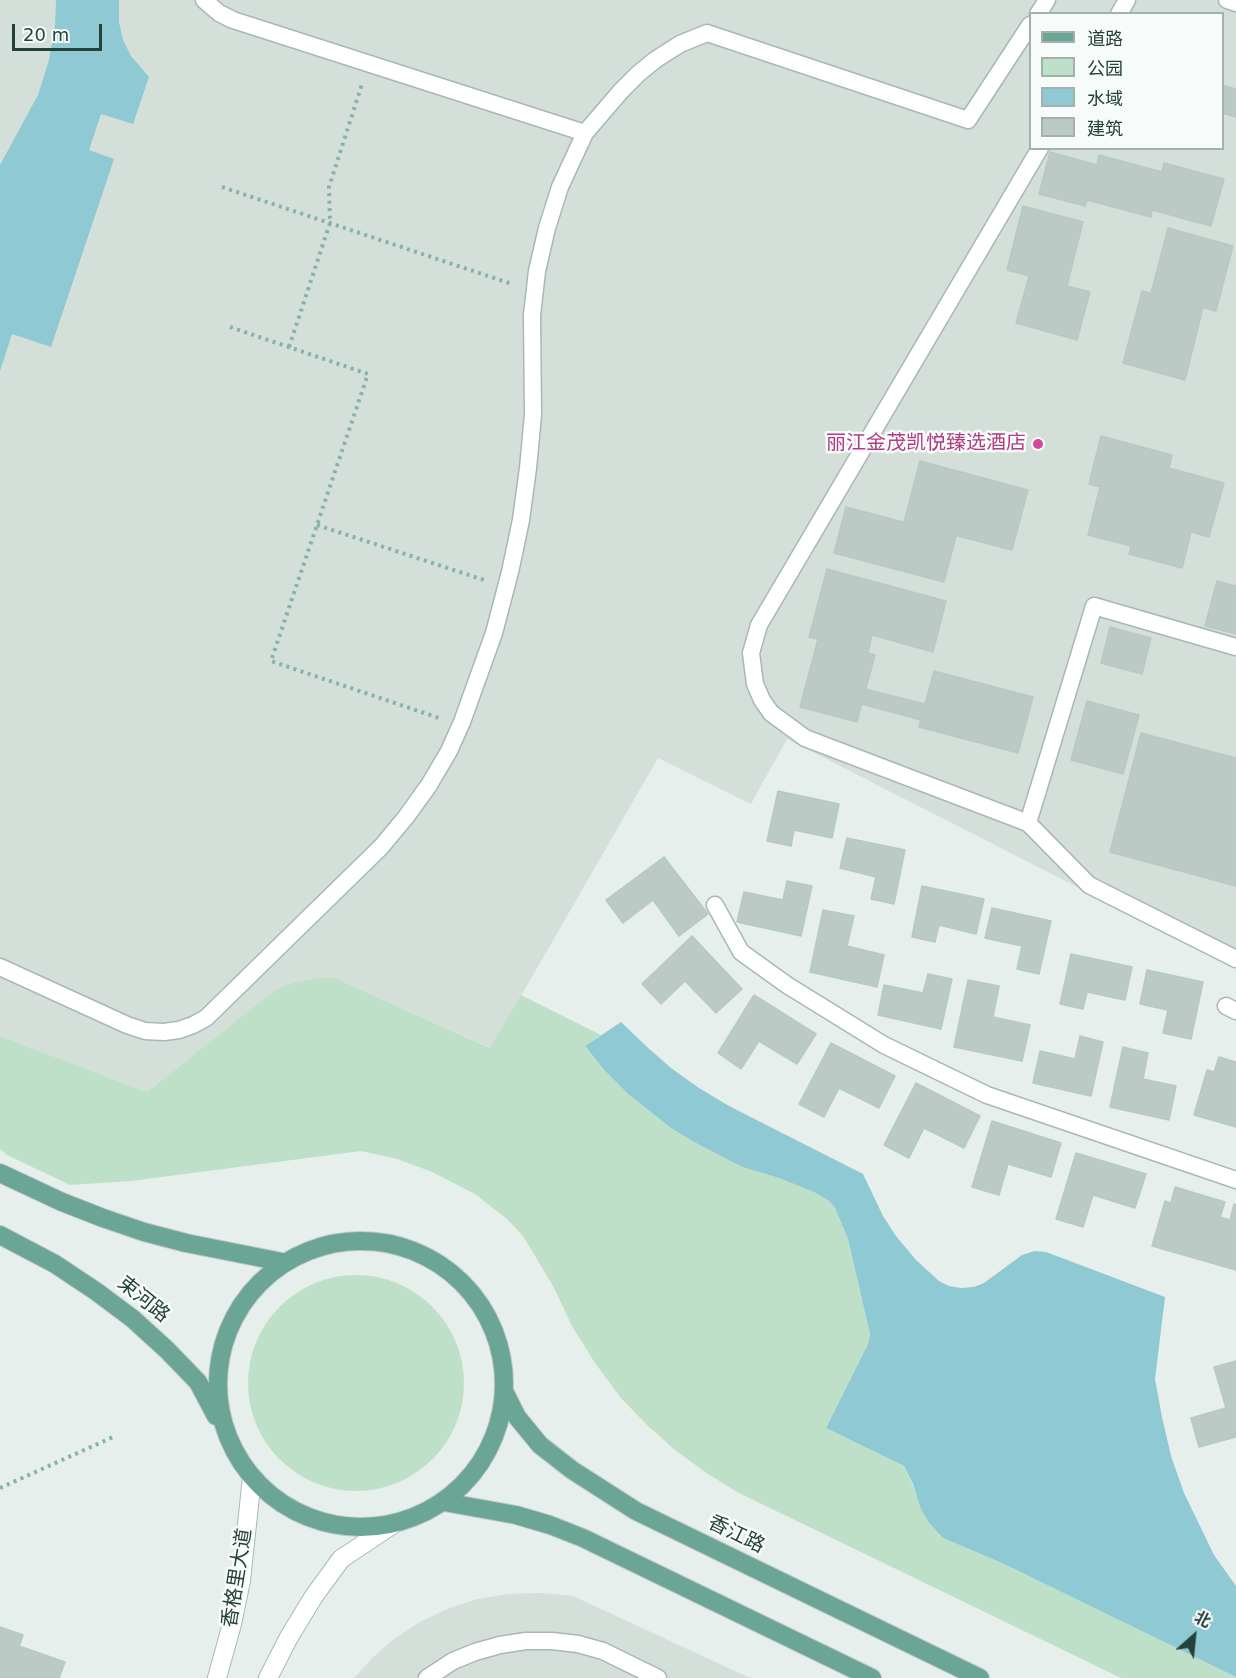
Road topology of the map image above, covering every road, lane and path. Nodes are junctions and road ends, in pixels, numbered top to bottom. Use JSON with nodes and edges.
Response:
{"nodes":[{"id":1,"x":204,"y":0,"type":"edge"},
{"id":2,"x":1227,"y":0,"type":"edge"},
{"id":3,"x":1236,"y":3,"type":"edge"},
{"id":4,"x":1029,"y":26,"type":"edge"},
{"id":5,"x":368,"y":63,"type":"junction"},
{"id":6,"x":585,"y":133,"type":"junction"},
{"id":7,"x":1039,"y":150,"type":"edge"},
{"id":8,"x":222,"y":186,"type":"dead end"},
{"id":9,"x":330,"y":223,"type":"junction"},
{"id":10,"x":535,"y":292,"type":"junction"},
{"id":11,"x":230,"y":327,"type":"dead end"},
{"id":12,"x":289,"y":347,"type":"junction"},
{"id":13,"x":317,"y":525,"type":"junction"},
{"id":14,"x":506,"y":587,"type":"junction"},
{"id":15,"x":1236,"y":647,"type":"edge"},
{"id":16,"x":461,"y":726,"type":"junction"},
{"id":17,"x":1028,"y":823,"type":"junction"},
{"id":18,"x":715,"y":905,"type":"dead end"},
{"id":19,"x":1236,"y":959,"type":"edge"},
{"id":20,"x":0,"y":967,"type":"edge"},
{"id":21,"x":0,"y":1166,"type":"edge"},
{"id":22,"x":0,"y":1173,"type":"edge"},
{"id":23,"x":1236,"y":1180,"type":"edge"},
{"id":24,"x":23,"y":1184,"type":"junction"},
{"id":25,"x":0,"y":1235,"type":"edge"},
{"id":26,"x":282,"y":1262,"type":"junction"},
{"id":27,"x":504,"y":1391,"type":"junction"},
{"id":28,"x":226,"y":1434,"type":"junction"},
{"id":29,"x":113,"y":1437,"type":"dead end"},
{"id":30,"x":252,"y":1477,"type":"junction"},
{"id":31,"x":0,"y":1488,"type":"edge"},
{"id":32,"x":444,"y":1502,"type":"junction"},
{"id":33,"x":395,"y":1523,"type":"junction"},
{"id":34,"x":217,"y":1678,"type":"edge"},
{"id":35,"x":268,"y":1678,"type":"edge"},
{"id":36,"x":427,"y":1678,"type":"edge"},
{"id":37,"x":658,"y":1678,"type":"edge"},
{"id":38,"x":872,"y":1678,"type":"edge"},
{"id":39,"x":980,"y":1678,"type":"edge"}],
"edges":[{"from":1,"to":5,"type":"lane"},
{"from":2,"to":3,"type":"lane"},
{"from":4,"to":6,"type":"lane"},
{"from":5,"to":6,"type":"lane"},
{"from":5,"to":9,"type":"path"},
{"from":6,"to":10,"type":"lane"},
{"from":7,"to":17,"type":"lane"},
{"from":8,"to":9,"type":"path"},
{"from":9,"to":10,"type":"path"},
{"from":9,"to":12,"type":"path"},
{"from":10,"to":14,"type":"lane"},
{"from":11,"to":12,"type":"path"},
{"from":12,"to":13,"type":"path"},
{"from":13,"to":14,"type":"path"},
{"from":13,"to":16,"type":"path"},
{"from":14,"to":16,"type":"lane"},
{"from":15,"to":17,"type":"lane"},
{"from":16,"to":20,"type":"lane"},
{"from":17,"to":19,"type":"lane"},
{"from":18,"to":23,"type":"lane"},
{"from":21,"to":24,"type":"lane"},
{"from":22,"to":24,"type":"main road"},
{"from":24,"to":26,"type":"main road"},
{"from":25,"to":28,"type":"main road","name":"束河路"},
{"from":26,"to":27,"type":"main road"},
{"from":26,"to":28,"type":"main road"},
{"from":27,"to":32,"type":"main road"},
{"from":27,"to":39,"type":"main road","name":"香江路"},
{"from":28,"to":30,"type":"main road"},
{"from":29,"to":31,"type":"path"},
{"from":30,"to":33,"type":"main road"},
{"from":30,"to":34,"type":"main road","name":"香格里大道"},
{"from":32,"to":33,"type":"main road"},
{"from":32,"to":38,"type":"main road"},
{"from":33,"to":35,"type":"main road"},
{"from":36,"to":37,"type":"lane"}]}
